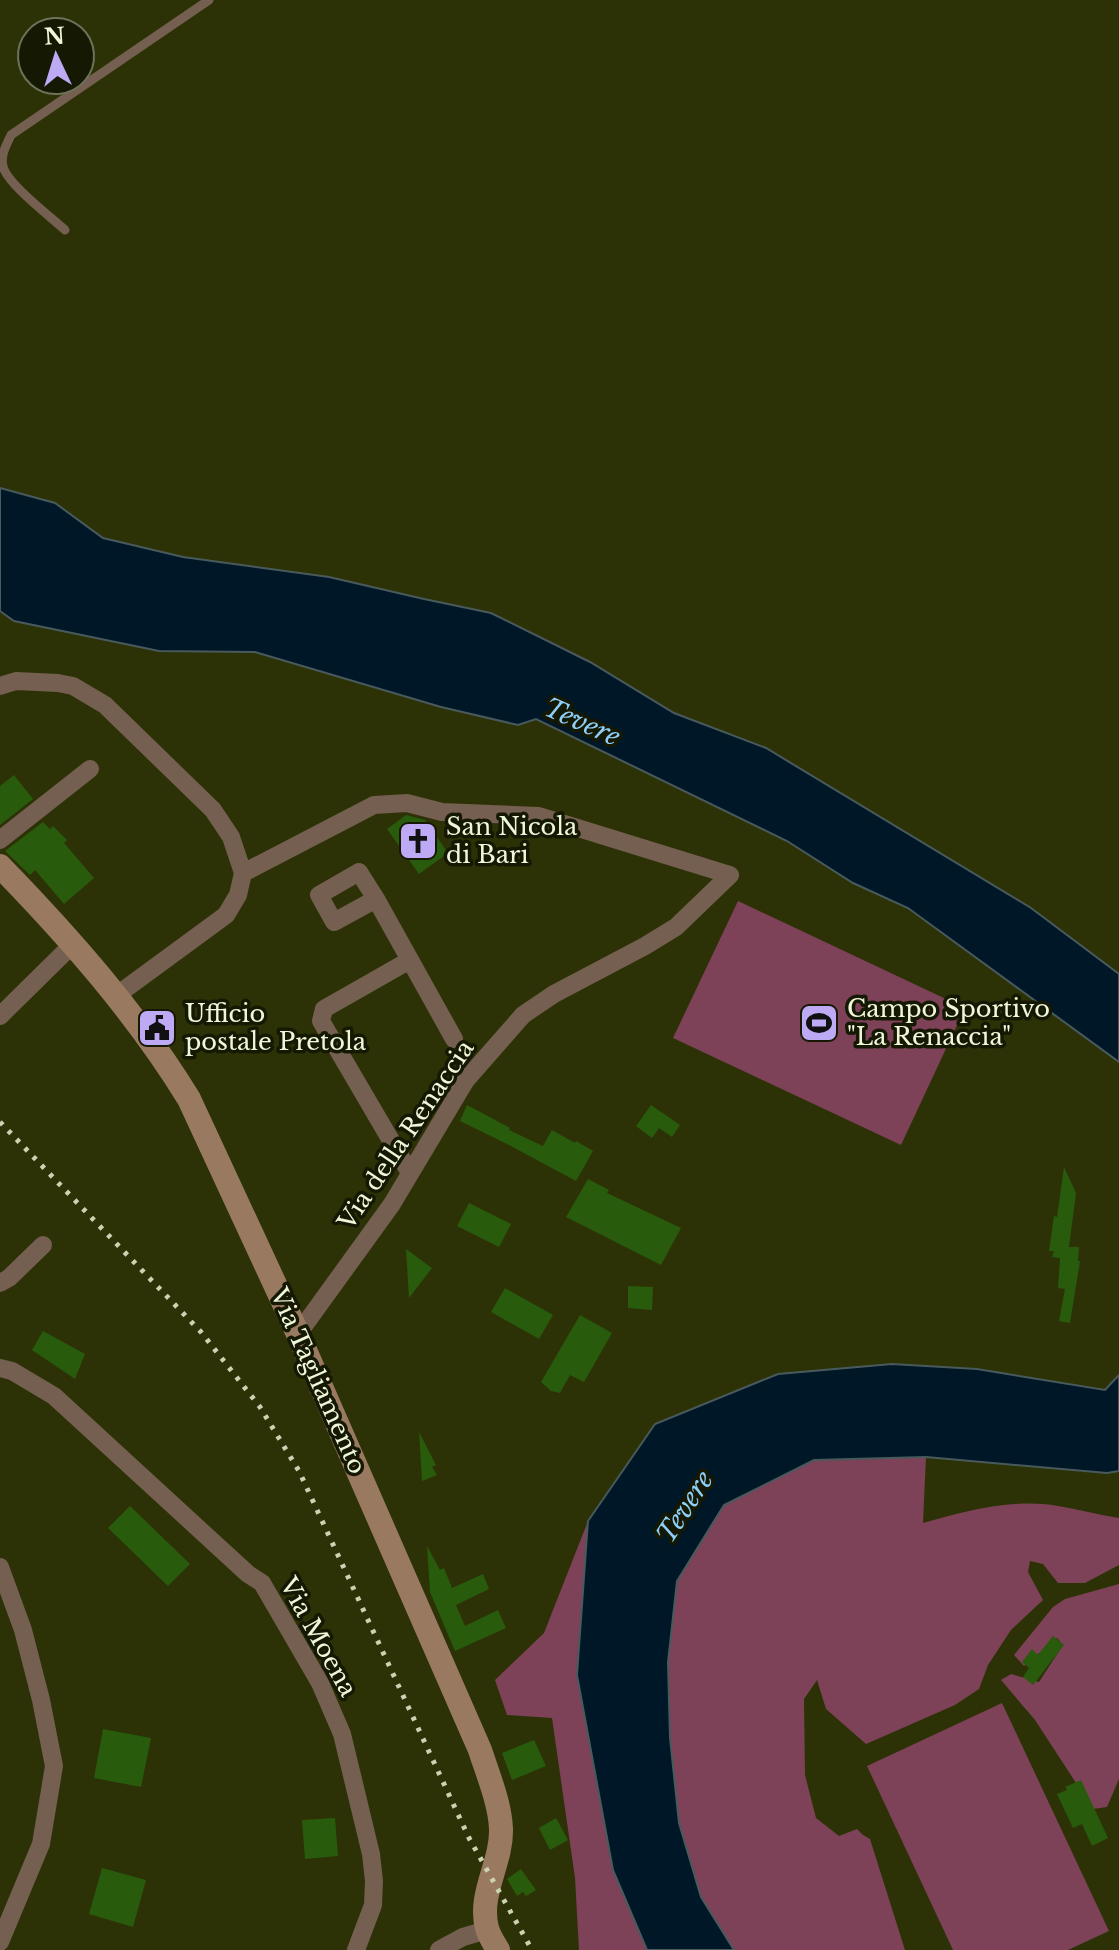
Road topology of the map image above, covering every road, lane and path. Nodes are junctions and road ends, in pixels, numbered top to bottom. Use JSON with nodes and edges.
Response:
{"nodes":[{"id":1,"x":209,"y":0,"type":"edge"},
{"id":2,"x":65,"y":230,"type":"dead end"},
{"id":3,"x":0,"y":686,"type":"edge"},
{"id":4,"x":90,"y":769,"type":"dead end"},
{"id":5,"x":0,"y":840,"type":"edge"},
{"id":6,"x":0,"y":866,"type":"edge"},
{"id":7,"x":243,"y":873,"type":"junction"},
{"id":8,"x":376,"y":899,"type":"dead end"},
{"id":9,"x":72,"y":945,"type":"junction"},
{"id":10,"x":410,"y":960,"type":"junction"},
{"id":11,"x":117,"y":995,"type":"junction"},
{"id":12,"x":0,"y":1016,"type":"edge"},
{"id":13,"x":454,"y":1039,"type":"dead end"},
{"id":14,"x":410,"y":1173,"type":"junction"},
{"id":15,"x":43,"y":1245,"type":"dead end"},
{"id":16,"x":0,"y":1283,"type":"edge"},
{"id":17,"x":298,"y":1334,"type":"junction"},
{"id":18,"x":0,"y":1368,"type":"edge"},
{"id":19,"x":0,"y":1567,"type":"edge"},
{"id":20,"x":493,"y":1940,"type":"edge"},
{"id":21,"x":0,"y":1942,"type":"edge"},
{"id":22,"x":356,"y":1950,"type":"edge"},
{"id":23,"x":439,"y":1950,"type":"edge"}],
"edges":[{"from":1,"to":2,"type":"lane"},
{"from":3,"to":7,"type":"street"},
{"from":4,"to":5,"type":"street"},
{"from":6,"to":9,"type":"street","name":"Via Tagliamento"},
{"from":7,"to":11,"type":"street"},
{"from":7,"to":14,"type":"street","name":"Via della Renaccia"},
{"from":8,"to":10,"type":"street"},
{"from":9,"to":11,"type":"street","name":"Via Tagliamento"},
{"from":9,"to":12,"type":"street"},
{"from":10,"to":13,"type":"street"},
{"from":10,"to":14,"type":"street"},
{"from":11,"to":17,"type":"street","name":"Via Tagliamento"},
{"from":14,"to":17,"type":"street","name":"Via della Renaccia"},
{"from":15,"to":16,"type":"street"},
{"from":17,"to":20,"type":"street","name":"Via Tagliamento"},
{"from":18,"to":22,"type":"street","name":"Via Moena"},
{"from":19,"to":21,"type":"street"},
{"from":20,"to":23,"type":"street"}]}
